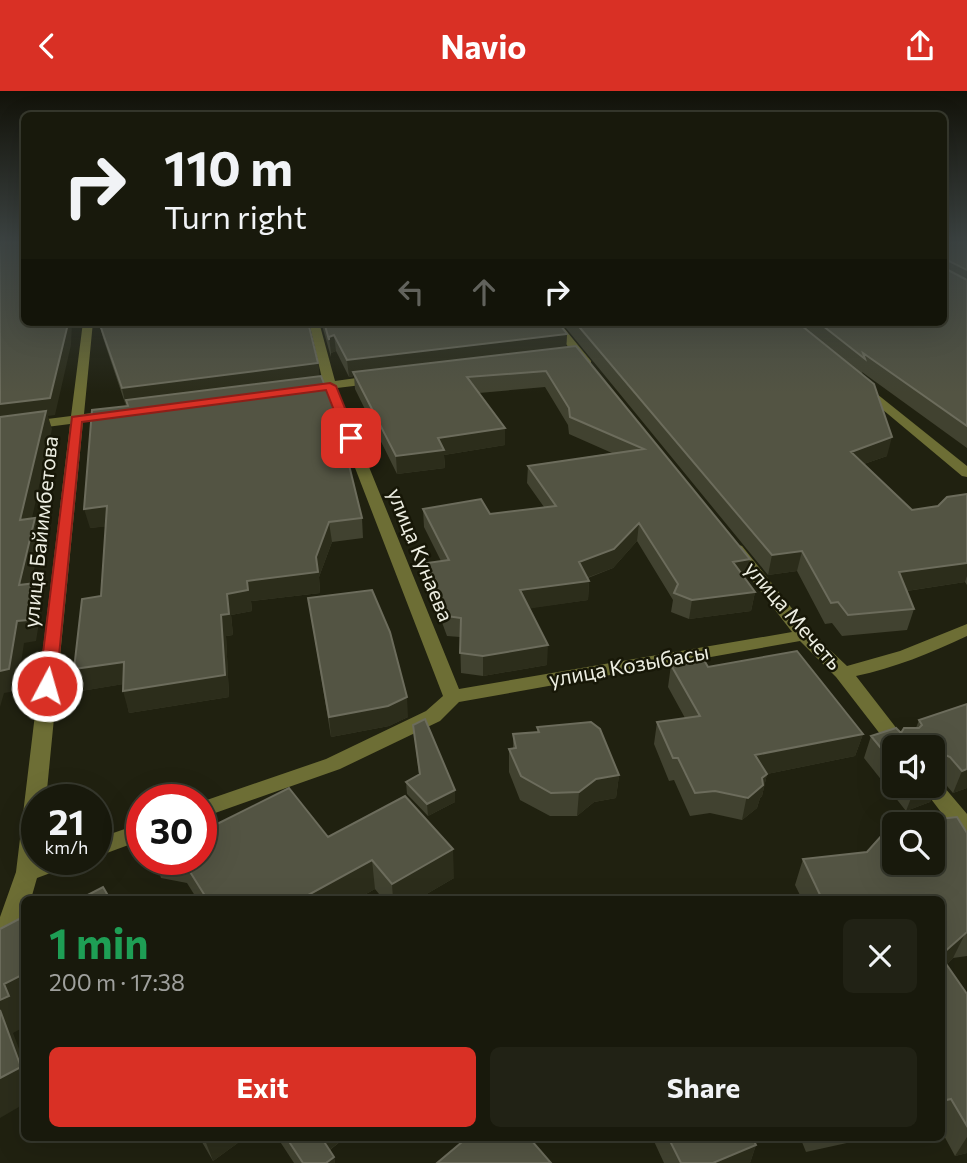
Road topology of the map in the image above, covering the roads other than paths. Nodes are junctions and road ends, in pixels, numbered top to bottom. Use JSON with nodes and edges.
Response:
{"nodes":[{"id":1,"x":88,"y":326,"type":"edge"},
{"id":2,"x":315,"y":326,"type":"edge"},
{"id":3,"x":555,"y":326,"type":"edge"},
{"id":4,"x":597,"y":375,"type":"edge"},
{"id":5,"x":850,"y":376,"type":"edge"},
{"id":6,"x":394,"y":377,"type":"edge"},
{"id":7,"x":330,"y":386,"type":"junction"},
{"id":8,"x":304,"y":390,"type":"edge"},
{"id":9,"x":130,"y":412,"type":"edge"},
{"id":10,"x":76,"y":419,"type":"junction"},
{"id":11,"x":0,"y":429,"type":"edge"},
{"id":12,"x":967,"y":473,"type":"edge"},
{"id":13,"x":729,"y":541,"type":"edge"},
{"id":14,"x":967,"y":629,"type":"edge"},
{"id":15,"x":804,"y":635,"type":"junction"},
{"id":16,"x":843,"y":673,"type":"junction"},
{"id":17,"x":453,"y":697,"type":"junction"},
{"id":18,"x":892,"y":735,"type":"edge"},
{"id":19,"x":37,"y":784,"type":"edge"},
{"id":20,"x":942,"y":798,"type":"edge"},
{"id":21,"x":217,"y":804,"type":"edge"},
{"id":22,"x":967,"y":830,"type":"edge"},
{"id":23,"x":26,"y":875,"type":"edge"},
{"id":24,"x":0,"y":936,"type":"edge"}],
"edges":[{"from":1,"to":10,"type":"street","name":"улица Байимбетова"},
{"from":2,"to":7,"type":"street","name":"улица Кунаева"},
{"from":3,"to":4,"type":"street"},
{"from":5,"to":12,"type":"street"},
{"from":6,"to":7,"type":"street"},
{"from":7,"to":8,"type":"street"},
{"from":7,"to":17,"type":"street","name":"улица Кунаева"},
{"from":9,"to":10,"type":"street"},
{"from":10,"to":11,"type":"street"},
{"from":10,"to":19,"type":"street","name":"улица Байимбетова"},
{"from":13,"to":15,"type":"street","name":"улица Мечеть"},
{"from":14,"to":16,"type":"street"},
{"from":15,"to":16,"type":"street","name":"улица Мечеть"},
{"from":15,"to":17,"type":"street","name":"улица Козыбасы"},
{"from":16,"to":18,"type":"street","name":"улица Мечеть"},
{"from":17,"to":21,"type":"street"},
{"from":20,"to":22,"type":"street"},
{"from":23,"to":24,"type":"street"}]}
